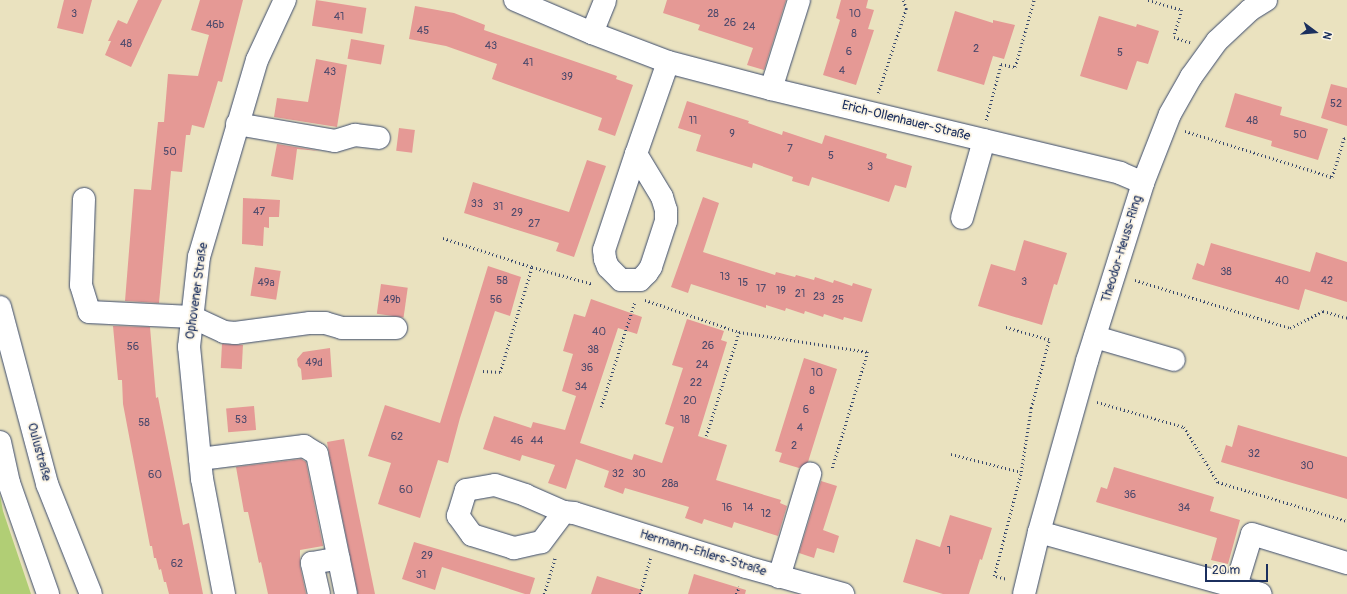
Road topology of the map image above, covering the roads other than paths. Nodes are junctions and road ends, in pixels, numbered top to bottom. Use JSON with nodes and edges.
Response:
{"nodes":[{"id":1,"x":285,"y":0,"type":"edge"},
{"id":2,"x":515,"y":0,"type":"edge"},
{"id":3,"x":605,"y":0,"type":"edge"},
{"id":4,"x":798,"y":0,"type":"edge"},
{"id":5,"x":1266,"y":0,"type":"edge"},
{"id":6,"x":592,"y":33,"type":"junction"},
{"id":7,"x":668,"y":62,"type":"junction"},
{"id":8,"x":771,"y":89,"type":"junction"},
{"id":9,"x":237,"y":124,"type":"junction"},
{"id":10,"x":379,"y":138,"type":"dead end"},
{"id":11,"x":983,"y":140,"type":"junction"},
{"id":12,"x":636,"y":154,"type":"junction"},
{"id":13,"x":1143,"y":183,"type":"junction"},
{"id":14,"x":84,"y":200,"type":"dead end"},
{"id":15,"x":962,"y":218,"type":"dead end"},
{"id":16,"x":0,"y":307,"type":"edge"},
{"id":17,"x":192,"y":317,"type":"junction"},
{"id":18,"x":396,"y":328,"type":"dead end"},
{"id":19,"x":1095,"y":337,"type":"junction"},
{"id":20,"x":1174,"y":360,"type":"dead end"},
{"id":21,"x":0,"y":442,"type":"edge"},
{"id":22,"x":200,"y":459,"type":"junction"},
{"id":23,"x":810,"y":474,"type":"road end"},
{"id":24,"x":564,"y":512,"type":"junction"},
{"id":25,"x":1039,"y":532,"type":"junction"},
{"id":26,"x":338,"y":558,"type":"junction"},
{"id":27,"x":1347,"y":563,"type":"edge"},
{"id":28,"x":780,"y":577,"type":"junction"},
{"id":29,"x":1236,"y":586,"type":"junction"},
{"id":30,"x":1025,"y":588,"type":"edge"},
{"id":31,"x":48,"y":594,"type":"edge"},
{"id":32,"x":91,"y":594,"type":"edge"},
{"id":33,"x":224,"y":594,"type":"edge"},
{"id":34,"x":319,"y":594,"type":"edge"},
{"id":35,"x":346,"y":594,"type":"edge"},
{"id":36,"x":843,"y":594,"type":"edge"},
{"id":37,"x":1261,"y":594,"type":"edge"}],
"edges":[{"from":1,"to":9,"type":"street","name":"Ophovener Straße"},
{"from":2,"to":6,"type":"street","name":"Erich-Ollenhauer-Straße"},
{"from":3,"to":6,"type":"street"},
{"from":4,"to":8,"type":"street"},
{"from":5,"to":13,"type":"street","name":"Theodor-Heuss-Ring"},
{"from":6,"to":7,"type":"street","name":"Erich-Ollenhauer-Straße"},
{"from":7,"to":8,"type":"street","name":"Erich-Ollenhauer-Straße"},
{"from":7,"to":12,"type":"street"},
{"from":8,"to":11,"type":"street","name":"Erich-Ollenhauer-Straße"},
{"from":9,"to":10,"type":"street"},
{"from":9,"to":17,"type":"street","name":"Ophovener Straße"},
{"from":11,"to":13,"type":"street","name":"Erich-Ollenhauer-Straße"},
{"from":11,"to":15,"type":"street"},
{"from":12,"to":12,"type":"street"},
{"from":13,"to":19,"type":"street","name":"Theodor-Heuss-Ring"},
{"from":14,"to":17,"type":"street"},
{"from":16,"to":32,"type":"street","name":"Oulustraße"},
{"from":17,"to":18,"type":"street"},
{"from":17,"to":22,"type":"street","name":"Ophovener Straße"},
{"from":19,"to":20,"type":"street"},
{"from":19,"to":25,"type":"street","name":"Theodor-Heuss-Ring"},
{"from":21,"to":31,"type":"street"},
{"from":22,"to":26,"type":"street"},
{"from":22,"to":33,"type":"street","name":"Ophovener Straße"},
{"from":23,"to":28,"type":"street"},
{"from":24,"to":24,"type":"street","name":"Hermann-Ehlers-Straße"},
{"from":24,"to":28,"type":"street","name":"Hermann-Ehlers-Straße"},
{"from":25,"to":29,"type":"street"},
{"from":25,"to":30,"type":"street","name":"Theodor-Heuss-Ring"},
{"from":26,"to":34,"type":"street"},
{"from":26,"to":35,"type":"street"},
{"from":27,"to":29,"type":"street"},
{"from":28,"to":36,"type":"street","name":"Hermann-Ehlers-Straße"},
{"from":29,"to":37,"type":"street"}]}
